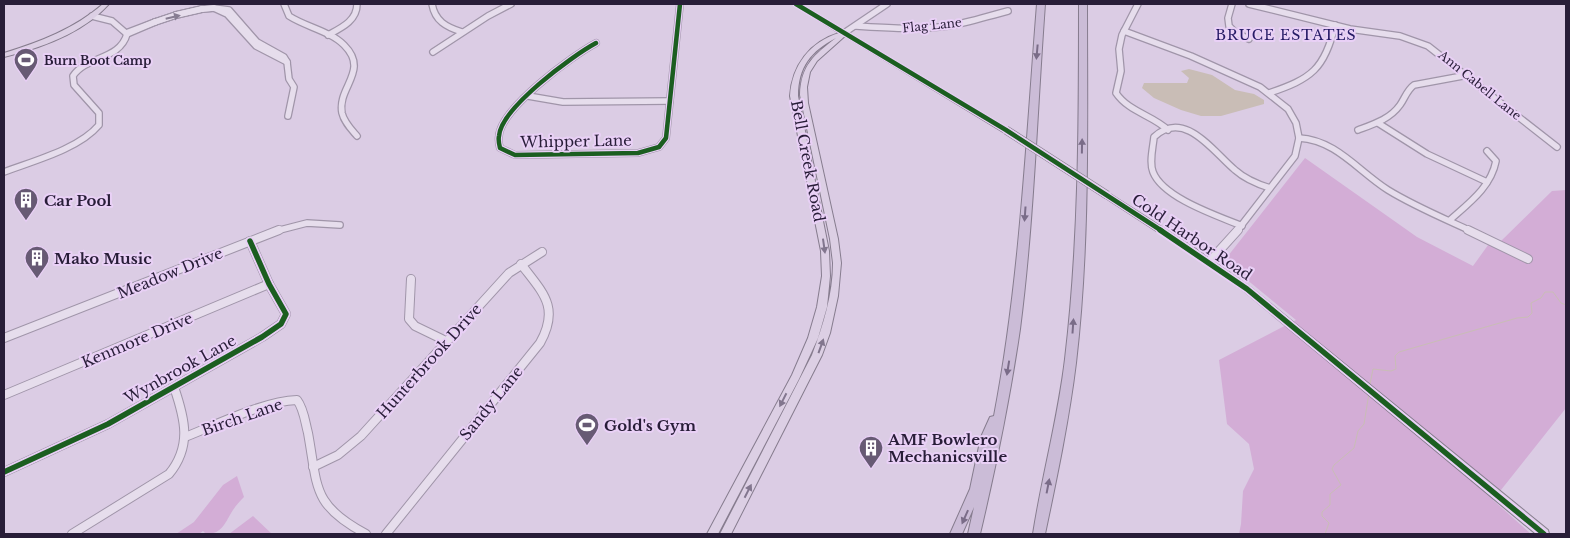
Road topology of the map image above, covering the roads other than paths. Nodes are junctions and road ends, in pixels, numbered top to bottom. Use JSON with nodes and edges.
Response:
{"nodes":[{"id":1,"x":106,"y":4,"type":"edge"},
{"id":2,"x":284,"y":4,"type":"edge"},
{"id":3,"x":357,"y":4,"type":"edge"},
{"id":4,"x":432,"y":4,"type":"edge"},
{"id":5,"x":511,"y":4,"type":"edge"},
{"id":6,"x":680,"y":4,"type":"edge"},
{"id":7,"x":796,"y":4,"type":"edge"},
{"id":8,"x":886,"y":4,"type":"edge"},
{"id":9,"x":1041,"y":4,"type":"edge"},
{"id":10,"x":1083,"y":4,"type":"edge"},
{"id":11,"x":1138,"y":4,"type":"edge"},
{"id":12,"x":1232,"y":4,"type":"edge"},
{"id":13,"x":1249,"y":4,"type":"edge"},
{"id":14,"x":1008,"y":10,"type":"dead end"},
{"id":15,"x":92,"y":16,"type":"junction"},
{"id":16,"x":1335,"y":25,"type":"junction"},
{"id":17,"x":856,"y":26,"type":"junction"},
{"id":18,"x":1124,"y":31,"type":"junction"},
{"id":19,"x":462,"y":32,"type":"junction"},
{"id":20,"x":844,"y":32,"type":"junction"},
{"id":21,"x":127,"y":34,"type":"junction"},
{"id":22,"x":328,"y":35,"type":"junction"},
{"id":23,"x":1249,"y":39,"type":"dead end"},
{"id":24,"x":596,"y":43,"type":"dead end"},
{"id":25,"x":29,"y":46,"type":"junction"},
{"id":26,"x":4,"y":51,"type":"edge"},
{"id":27,"x":433,"y":52,"type":"dead end"},
{"id":28,"x":4,"y":55,"type":"edge"},
{"id":29,"x":1468,"y":75,"type":"junction"},
{"id":30,"x":1270,"y":93,"type":"junction"},
{"id":31,"x":528,"y":96,"type":"junction"},
{"id":32,"x":670,"y":101,"type":"junction"},
{"id":33,"x":288,"y":116,"type":"dead end"},
{"id":34,"x":1378,"y":123,"type":"junction"},
{"id":35,"x":1168,"y":130,"type":"junction"},
{"id":36,"x":1358,"y":130,"type":"dead end"},
{"id":37,"x":357,"y":136,"type":"dead end"},
{"id":38,"x":1299,"y":138,"type":"junction"},
{"id":39,"x":1557,"y":147,"type":"dead end"},
{"id":40,"x":1486,"y":152,"type":"dead end"},
{"id":41,"x":4,"y":172,"type":"edge"},
{"id":42,"x":1487,"y":182,"type":"junction"},
{"id":43,"x":1270,"y":188,"type":"junction"},
{"id":44,"x":1450,"y":220,"type":"junction"},
{"id":45,"x":340,"y":225,"type":"dead end"},
{"id":46,"x":1242,"y":226,"type":"junction"},
{"id":47,"x":250,"y":241,"type":"junction"},
{"id":48,"x":542,"y":252,"type":"dead end"},
{"id":49,"x":1528,"y":259,"type":"dead end"},
{"id":50,"x":1209,"y":262,"type":"junction"},
{"id":51,"x":521,"y":264,"type":"junction"},
{"id":52,"x":411,"y":279,"type":"dead end"},
{"id":53,"x":269,"y":284,"type":"junction"},
{"id":54,"x":4,"y":338,"type":"edge"},
{"id":55,"x":446,"y":341,"type":"junction"},
{"id":56,"x":174,"y":387,"type":"junction"},
{"id":57,"x":4,"y":395,"type":"edge"},
{"id":58,"x":1002,"y":404,"type":"junction"},
{"id":59,"x":185,"y":437,"type":"junction"},
{"id":60,"x":313,"y":467,"type":"junction"},
{"id":61,"x":4,"y":472,"type":"edge"},
{"id":62,"x":1044,"y":506,"type":"junction"},
{"id":63,"x":72,"y":534,"type":"edge"},
{"id":64,"x":366,"y":534,"type":"edge"},
{"id":65,"x":386,"y":534,"type":"edge"},
{"id":66,"x":712,"y":534,"type":"edge"},
{"id":67,"x":726,"y":534,"type":"edge"},
{"id":68,"x":956,"y":534,"type":"edge"},
{"id":69,"x":974,"y":534,"type":"edge"},
{"id":70,"x":1039,"y":534,"type":"edge"},
{"id":71,"x":1043,"y":534,"type":"edge"},
{"id":72,"x":1544,"y":534,"type":"edge"}],
"edges":[{"from":1,"to":15,"type":"main road"},
{"from":2,"to":22,"type":"street"},
{"from":3,"to":22,"type":"street"},
{"from":4,"to":19,"type":"street"},
{"from":5,"to":19,"type":"street"},
{"from":6,"to":32,"type":"street"},
{"from":7,"to":20,"type":"main road","name":"Cold Harbor Road"},
{"from":8,"to":17,"type":"street"},
{"from":9,"to":58,"type":"highway","one_way":true},
{"from":62,"to":10,"type":"highway","one_way":true},
{"from":11,"to":18,"type":"street"},
{"from":12,"to":23,"type":"street"},
{"from":13,"to":16,"type":"street","name":"Ann Cabell Lane"},
{"from":14,"to":17,"type":"street","name":"Flag Lane"},
{"from":15,"to":21,"type":"street"},
{"from":15,"to":25,"type":"main road"},
{"from":16,"to":29,"type":"street","name":"Ann Cabell Lane"},
{"from":16,"to":30,"type":"street"},
{"from":17,"to":20,"type":"street"},
{"from":18,"to":30,"type":"street"},
{"from":18,"to":35,"type":"street"},
{"from":19,"to":27,"type":"street"},
{"from":20,"to":50,"type":"main road","name":"Cold Harbor Road","bridge":true},
{"from":20,"to":66,"type":"main road","name":"Bell Creek Road","one_way":true},
{"from":67,"to":20,"type":"main road","name":"Bell Creek Road","one_way":true},
{"from":21,"to":33,"type":"street"},
{"from":21,"to":41,"type":"street"},
{"from":22,"to":37,"type":"street"},
{"from":24,"to":31,"type":"street"},
{"from":25,"to":26,"type":"main road"},
{"from":25,"to":28,"type":"main road"},
{"from":29,"to":34,"type":"street"},
{"from":29,"to":39,"type":"street","name":"Ann Cabell Lane"},
{"from":30,"to":38,"type":"street"},
{"from":31,"to":32,"type":"street"},
{"from":31,"to":32,"type":"street","name":"Whipper Lane"},
{"from":34,"to":36,"type":"street"},
{"from":34,"to":42,"type":"street"},
{"from":35,"to":43,"type":"street"},
{"from":35,"to":46,"type":"street"},
{"from":38,"to":43,"type":"street"},
{"from":38,"to":44,"type":"street"},
{"from":40,"to":42,"type":"street"},
{"from":42,"to":44,"type":"street"},
{"from":43,"to":46,"type":"street"},
{"from":44,"to":49,"type":"street"},
{"from":45,"to":47,"type":"street","name":"Meadow Drive"},
{"from":46,"to":50,"type":"street"},
{"from":47,"to":53,"type":"street","name":"Wynbrook Lane"},
{"from":47,"to":54,"type":"street","name":"Meadow Drive"},
{"from":48,"to":51,"type":"street","name":"Hunterbrook Drive"},
{"from":50,"to":72,"type":"main road","name":"Cold Harbor Road"},
{"from":51,"to":55,"type":"street","name":"Hunterbrook Drive"},
{"from":51,"to":65,"type":"street","name":"Sandy Lane"},
{"from":52,"to":55,"type":"street"},
{"from":53,"to":56,"type":"street","name":"Wynbrook Lane"},
{"from":53,"to":57,"type":"street","name":"Kenmore Drive"},
{"from":55,"to":60,"type":"street","name":"Hunterbrook Drive"},
{"from":56,"to":59,"type":"street"},
{"from":56,"to":61,"type":"street","name":"Wynbrook Lane"},
{"from":58,"to":68,"type":"highway","one_way":true},
{"from":58,"to":69,"type":"highway"},
{"from":59,"to":60,"type":"street","name":"Birch Lane"},
{"from":59,"to":63,"type":"street"},
{"from":60,"to":64,"type":"street"},
{"from":62,"to":70,"type":"highway"},
{"from":62,"to":71,"type":"highway"}]}
